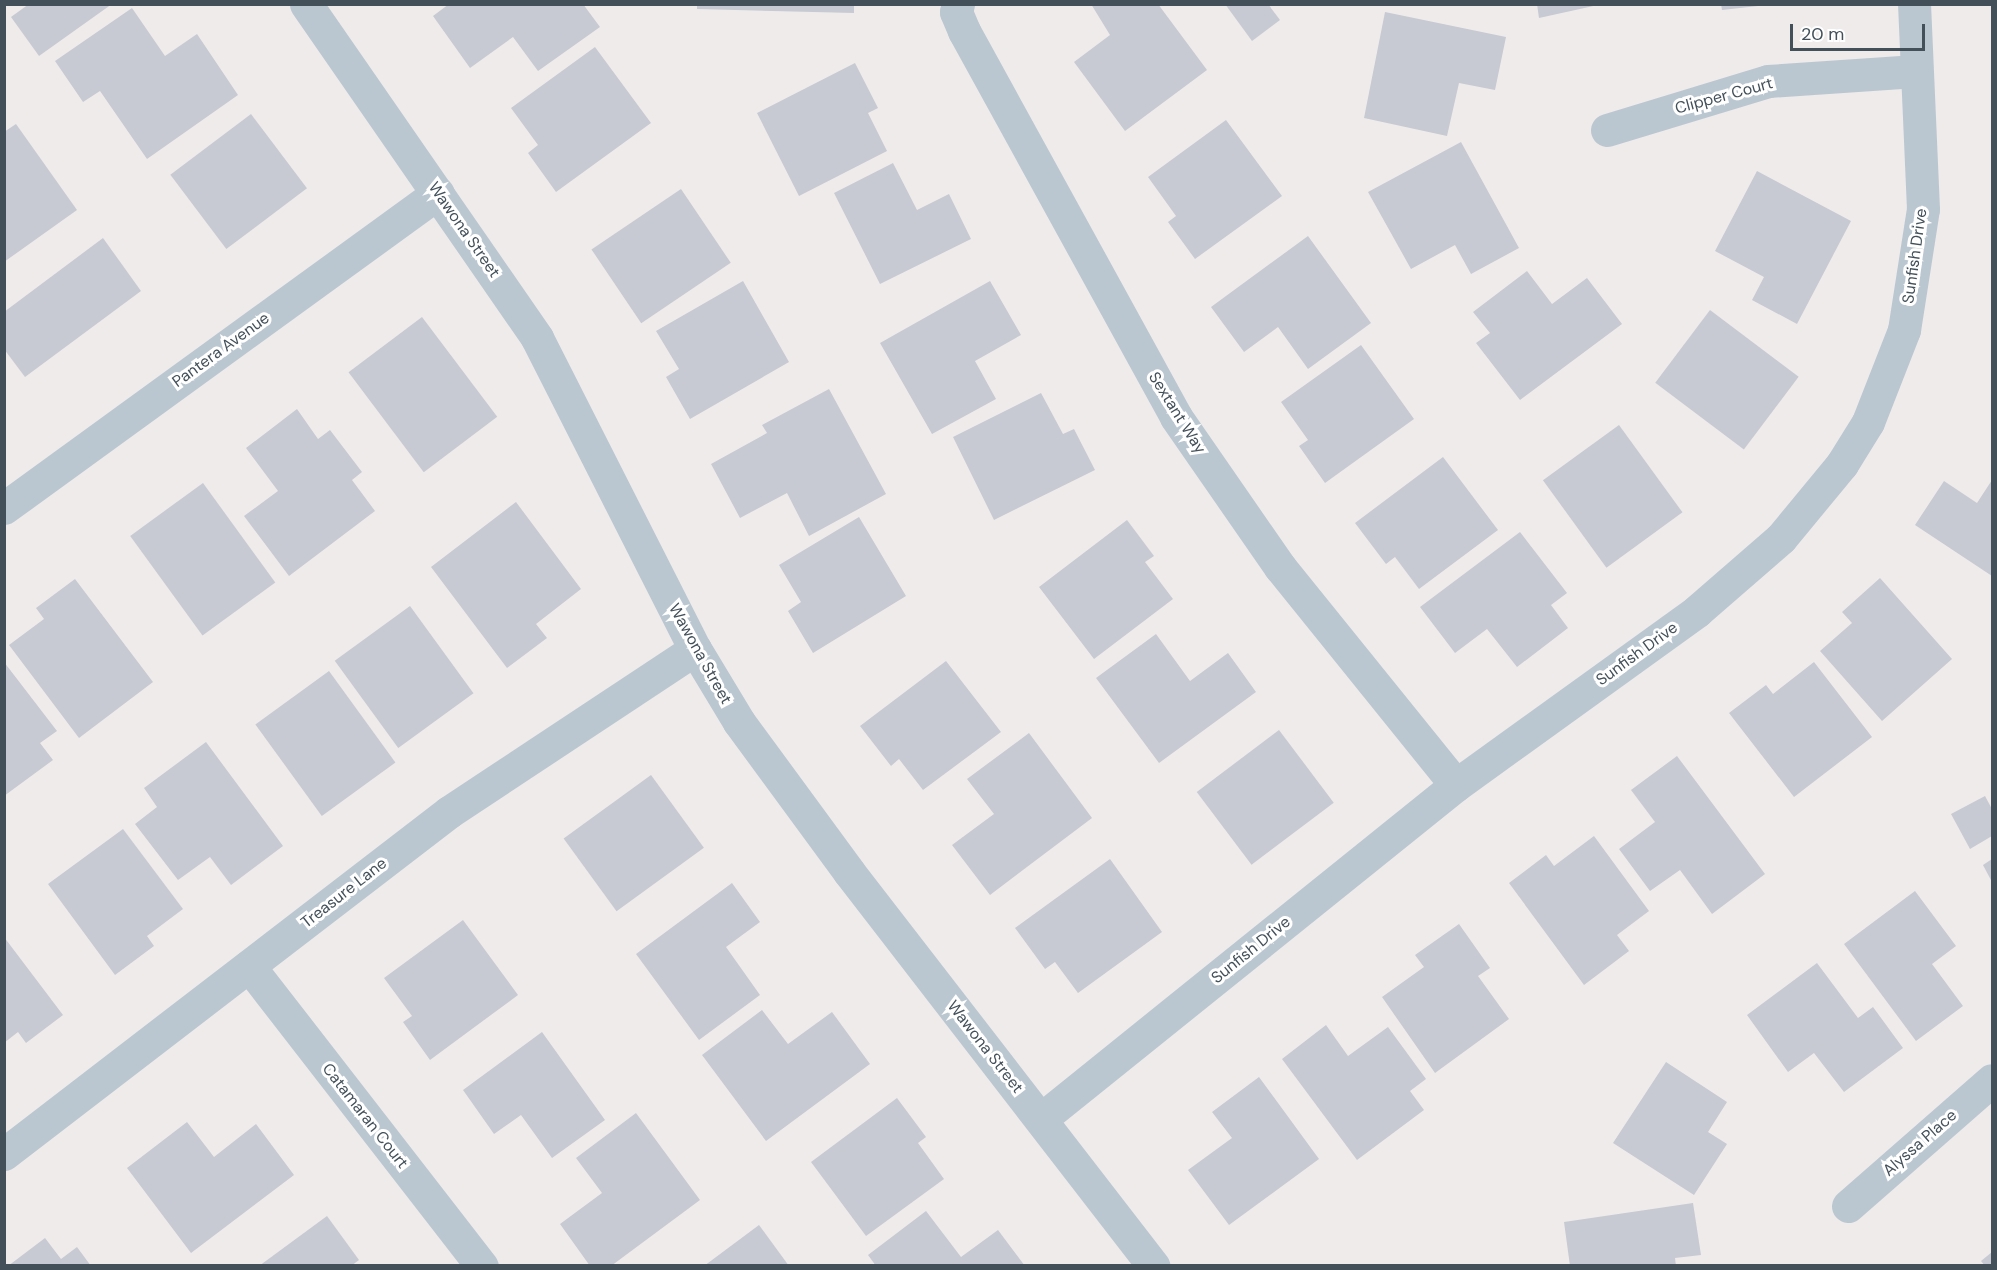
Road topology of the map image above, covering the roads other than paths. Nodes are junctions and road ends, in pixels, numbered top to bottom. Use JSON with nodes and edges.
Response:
{"nodes":[{"id":1,"x":306,"y":4,"type":"edge"},
{"id":2,"x":958,"y":4,"type":"edge"},
{"id":3,"x":1914,"y":4,"type":"edge"},
{"id":4,"x":1916,"y":71,"type":"junction"},
{"id":5,"x":1607,"y":130,"type":"dead end"},
{"id":6,"x":438,"y":193,"type":"junction"},
{"id":7,"x":7,"y":499,"type":"edge"},
{"id":8,"x":695,"y":649,"type":"junction"},
{"id":9,"x":1456,"y":785,"type":"junction"},
{"id":10,"x":249,"y":966,"type":"junction"},
{"id":11,"x":1992,"y":1080,"type":"edge"},
{"id":12,"x":1041,"y":1119,"type":"junction"},
{"id":13,"x":4,"y":1154,"type":"edge"},
{"id":14,"x":1848,"y":1206,"type":"dead end"},
{"id":15,"x":482,"y":1266,"type":"edge"},
{"id":16,"x":1153,"y":1266,"type":"edge"}],
"edges":[{"from":1,"to":6,"type":"street","name":"Wawona Street"},
{"from":2,"to":9,"type":"street","name":"Sextant Way"},
{"from":3,"to":4,"type":"street","name":"Sunfish Drive"},
{"from":4,"to":5,"type":"street","name":"Clipper Court"},
{"from":4,"to":9,"type":"street","name":"Sunfish Drive"},
{"from":6,"to":7,"type":"street","name":"Pantera Avenue"},
{"from":6,"to":8,"type":"street","name":"Wawona Street"},
{"from":8,"to":10,"type":"street","name":"Treasure Lane"},
{"from":8,"to":12,"type":"street","name":"Wawona Street"},
{"from":9,"to":12,"type":"street","name":"Sunfish Drive"},
{"from":10,"to":13,"type":"street","name":"Treasure Lane"},
{"from":10,"to":15,"type":"street","name":"Catamaran Court"},
{"from":11,"to":14,"type":"street","name":"Alyssa Place"},
{"from":12,"to":16,"type":"street","name":"Wawona Street"}]}
